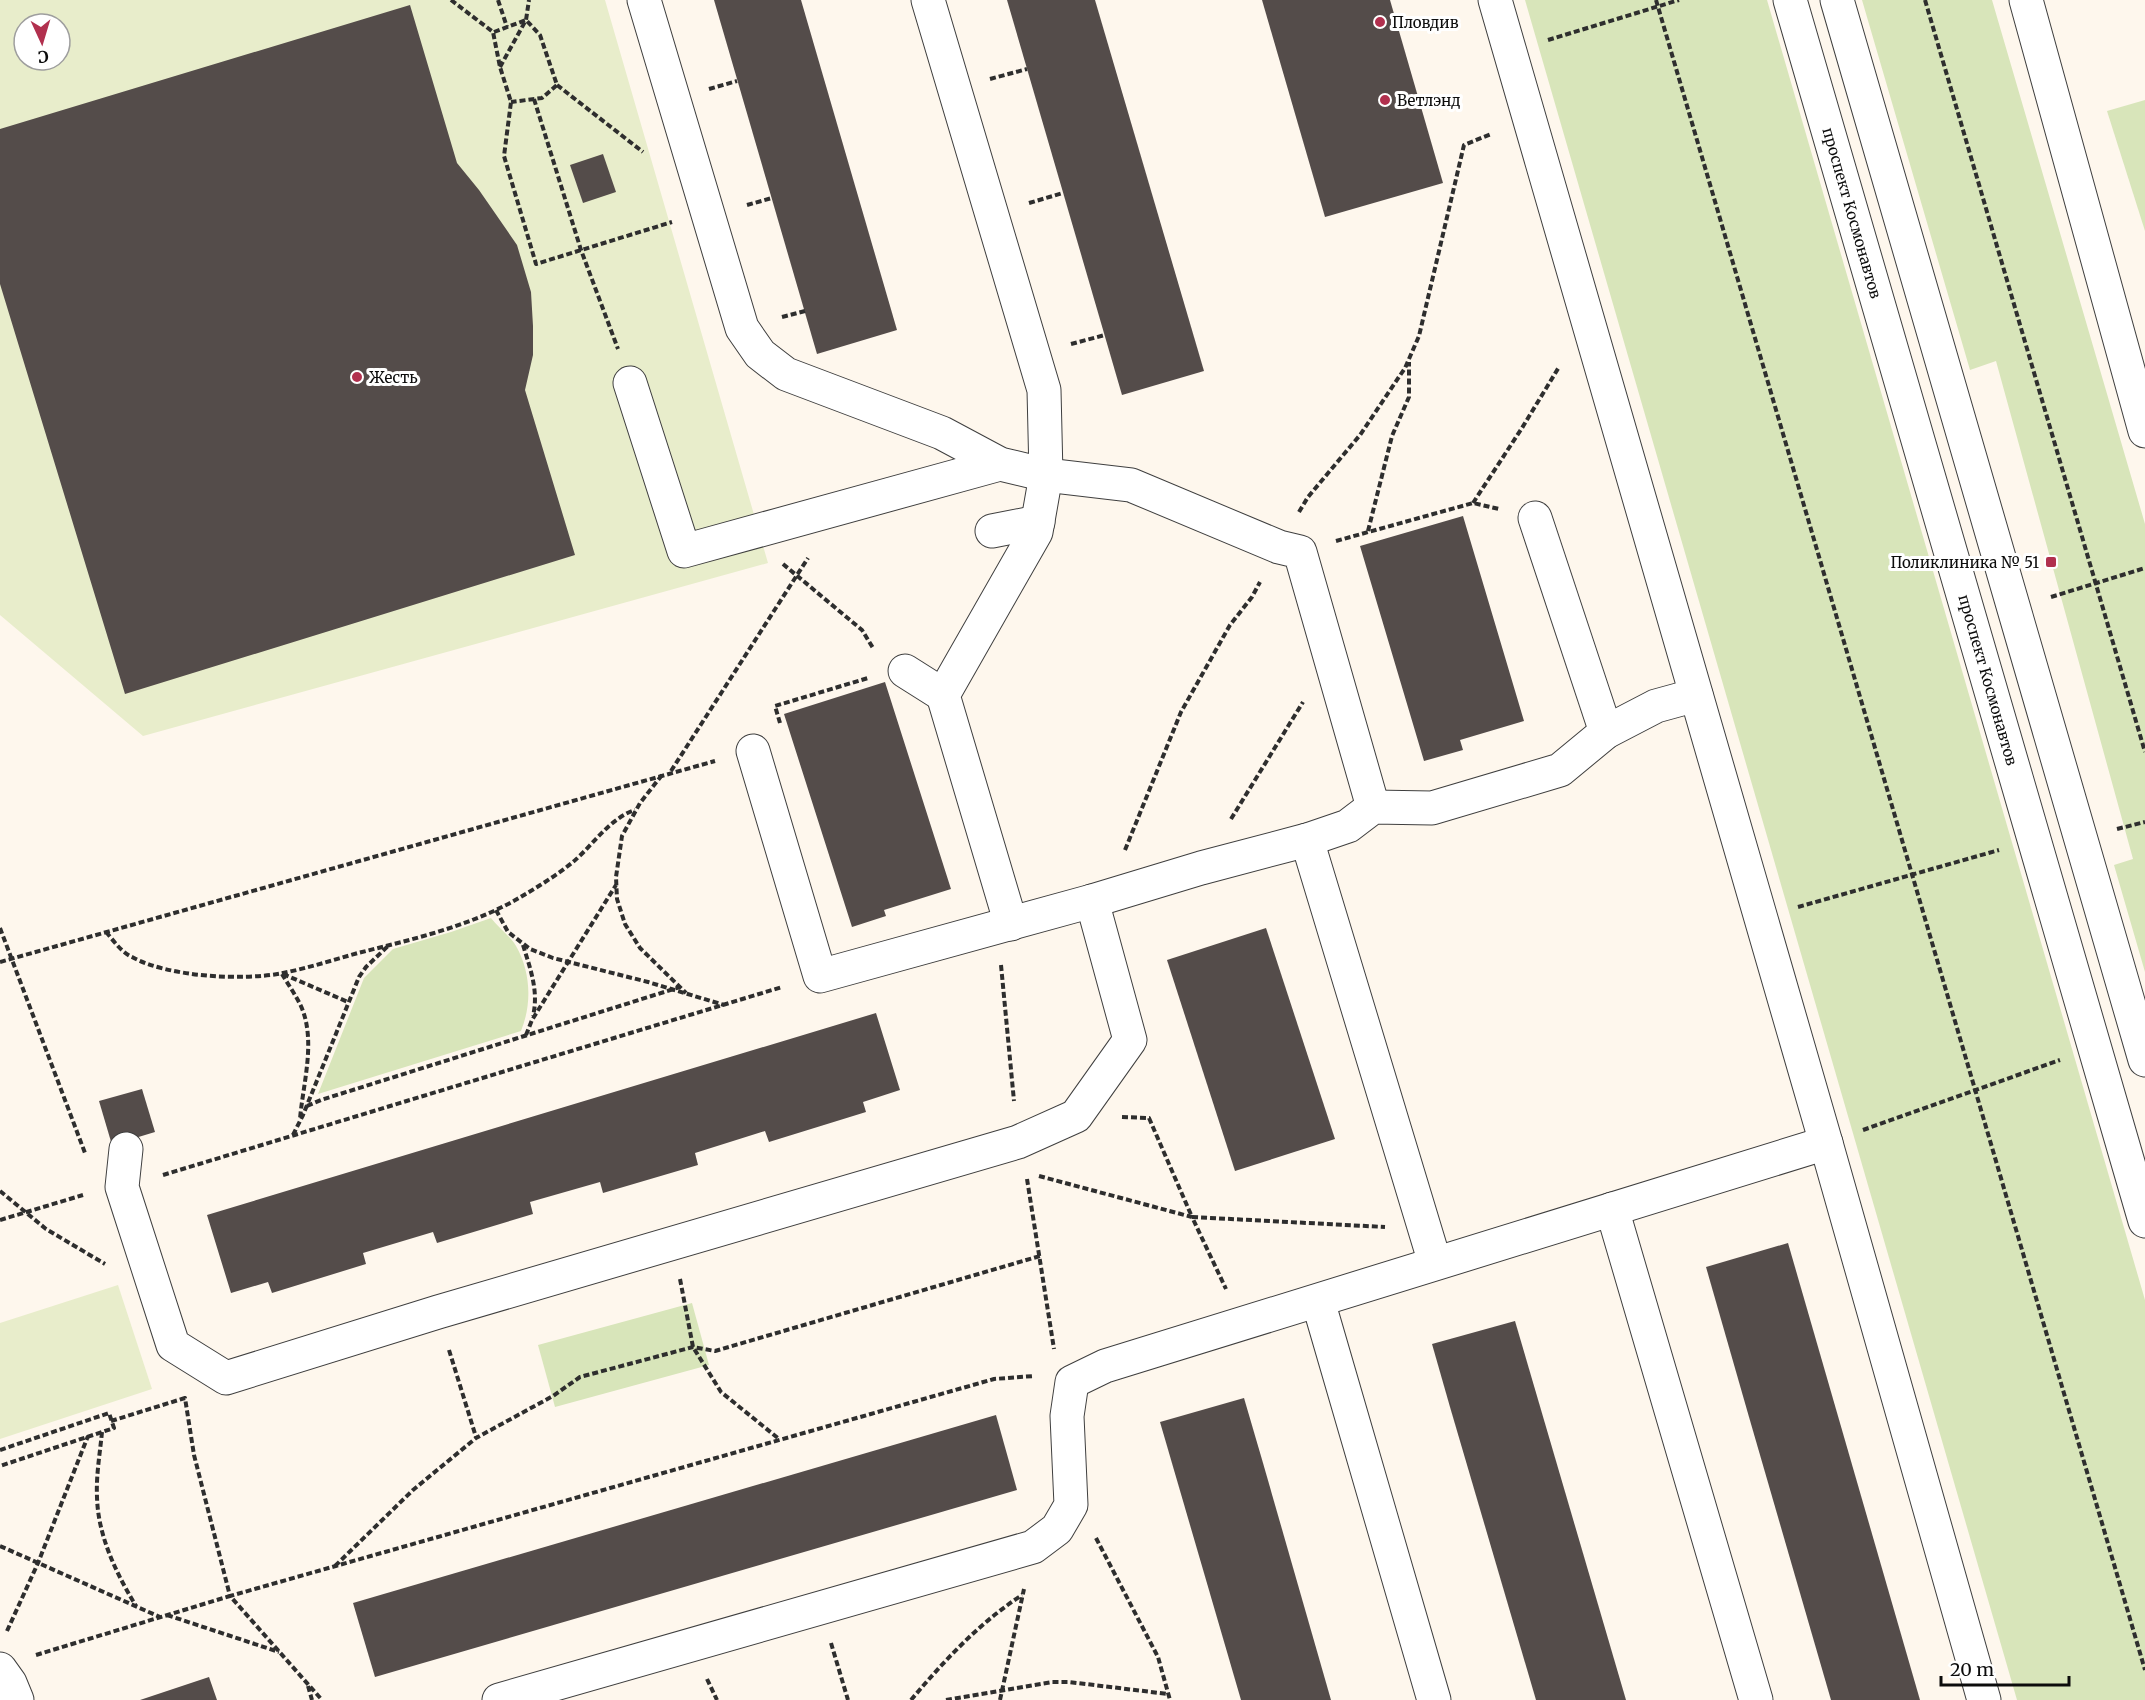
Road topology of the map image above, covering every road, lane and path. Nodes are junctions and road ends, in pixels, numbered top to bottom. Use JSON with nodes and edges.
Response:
{"nodes":[{"id":1,"x":451,"y":0,"type":"edge"},
{"id":2,"x":498,"y":0,"type":"edge"},
{"id":3,"x":529,"y":0,"type":"edge"},
{"id":4,"x":644,"y":0,"type":"edge"},
{"id":5,"x":928,"y":0,"type":"edge"},
{"id":6,"x":1495,"y":0,"type":"edge"},
{"id":7,"x":1656,"y":0,"type":"edge"},
{"id":8,"x":1679,"y":0,"type":"edge"},
{"id":9,"x":1790,"y":0,"type":"edge"},
{"id":10,"x":1837,"y":0,"type":"edge"},
{"id":11,"x":1925,"y":0,"type":"edge"},
{"id":12,"x":2026,"y":0,"type":"edge"},
{"id":13,"x":1658,"y":6,"type":"junction"},
{"id":14,"x":526,"y":20,"type":"junction"},
{"id":15,"x":507,"y":27,"type":"junction"},
{"id":16,"x":494,"y":32,"type":"junction"},
{"id":17,"x":1537,"y":43,"type":"dead end"},
{"id":18,"x":500,"y":67,"type":"junction"},
{"id":19,"x":557,"y":85,"type":"junction"},
{"id":20,"x":534,"y":99,"type":"junction"},
{"id":21,"x":511,"y":102,"type":"junction"},
{"id":22,"x":1491,"y":134,"type":"dead end"},
{"id":23,"x":643,"y":152,"type":"dead end"},
{"id":24,"x":708,"y":213,"type":"junction"},
{"id":25,"x":581,"y":250,"type":"junction"},
{"id":26,"x":1409,"y":358,"type":"junction"},
{"id":27,"x":1559,"y":366,"type":"dead end"},
{"id":28,"x":2138,"y":377,"type":"edge"},
{"id":29,"x":630,"y":383,"type":"joint"},
{"id":30,"x":2145,"y":431,"type":"edge"},
{"id":31,"x":1000,"y":464,"type":"junction"},
{"id":32,"x":1046,"y":475,"type":"junction"},
{"id":33,"x":1473,"y":503,"type":"junction"},
{"id":34,"x":841,"y":508,"type":"junction"},
{"id":35,"x":1535,"y":518,"type":"joint"},
{"id":36,"x":1038,"y":522,"type":"junction"},
{"id":37,"x":992,"y":531,"type":"dead end"},
{"id":38,"x":1368,"y":531,"type":"junction"},
{"id":39,"x":1290,"y":549,"type":"junction"},
{"id":40,"x":782,"y":562,"type":"dead end"},
{"id":41,"x":2145,"y":568,"type":"edge"},
{"id":42,"x":797,"y":575,"type":"junction"},
{"id":43,"x":2097,"y":584,"type":"junction"},
{"id":44,"x":2048,"y":598,"type":"dead end"},
{"id":45,"x":1329,"y":658,"type":"junction"},
{"id":46,"x":897,"y":672,"type":"junction"},
{"id":47,"x":944,"y":695,"type":"junction"},
{"id":48,"x":1696,"y":695,"type":"junction"},
{"id":49,"x":1606,"y":732,"type":"junction"},
{"id":50,"x":753,"y":751,"type":"junction"},
{"id":51,"x":2145,"y":752,"type":"edge"},
{"id":52,"x":670,"y":772,"type":"junction"},
{"id":53,"x":662,"y":775,"type":"junction"},
{"id":54,"x":1373,"y":807,"type":"junction"},
{"id":55,"x":635,"y":810,"type":"junction"},
{"id":56,"x":2145,"y":822,"type":"edge"},
{"id":57,"x":2115,"y":830,"type":"dead end"},
{"id":58,"x":1307,"y":840,"type":"junction"},
{"id":59,"x":2002,"y":849,"type":"dead end"},
{"id":60,"x":1201,"y":868,"type":"junction"},
{"id":61,"x":1912,"y":874,"type":"junction"},
{"id":62,"x":616,"y":884,"type":"junction"},
{"id":63,"x":1092,"y":901,"type":"junction"},
{"id":64,"x":496,"y":910,"type":"junction"},
{"id":65,"x":1760,"y":919,"type":"junction"},
{"id":66,"x":1004,"y":926,"type":"junction"},
{"id":67,"x":0,"y":927,"type":"edge"},
{"id":68,"x":106,"y":932,"type":"junction"},
{"id":69,"x":389,"y":945,"type":"junction"},
{"id":70,"x":523,"y":945,"type":"junction"},
{"id":71,"x":12,"y":959,"type":"junction"},
{"id":72,"x":0,"y":962,"type":"edge"},
{"id":73,"x":567,"y":962,"type":"junction"},
{"id":74,"x":282,"y":974,"type":"junction"},
{"id":75,"x":820,"y":976,"type":"junction"},
{"id":76,"x":680,"y":987,"type":"junction"},
{"id":77,"x":674,"y":990,"type":"junction"},
{"id":78,"x":686,"y":993,"type":"junction"},
{"id":79,"x":348,"y":1002,"type":"junction"},
{"id":80,"x":725,"y":1005,"type":"junction"},
{"id":81,"x":532,"y":1020,"type":"junction"},
{"id":82,"x":526,"y":1036,"type":"junction"},
{"id":83,"x":2066,"y":1058,"type":"dead end"},
{"id":84,"x":2145,"y":1060,"type":"edge"},
{"id":85,"x":1975,"y":1089,"type":"junction"},
{"id":86,"x":302,"y":1094,"type":"junction"},
{"id":87,"x":310,"y":1097,"type":"junction"},
{"id":88,"x":321,"y":1100,"type":"junction"},
{"id":89,"x":307,"y":1106,"type":"junction"},
{"id":90,"x":1076,"y":1116,"type":"junction"},
{"id":91,"x":300,"y":1122,"type":"junction"},
{"id":92,"x":293,"y":1135,"type":"junction"},
{"id":93,"x":1018,"y":1142,"type":"junction"},
{"id":94,"x":1826,"y":1143,"type":"junction"},
{"id":95,"x":126,"y":1149,"type":"dead end"},
{"id":96,"x":86,"y":1157,"type":"dead end"},
{"id":97,"x":1026,"y":1172,"type":"junction"},
{"id":98,"x":122,"y":1187,"type":"junction"},
{"id":99,"x":0,"y":1191,"type":"edge"},
{"id":100,"x":1612,"y":1209,"type":"junction"},
{"id":101,"x":25,"y":1212,"type":"junction"},
{"id":102,"x":1192,"y":1217,"type":"junction"},
{"id":103,"x":0,"y":1220,"type":"edge"},
{"id":104,"x":2145,"y":1221,"type":"edge"},
{"id":105,"x":1424,"y":1230,"type":"junction"},
{"id":106,"x":671,"y":1244,"type":"junction"},
{"id":107,"x":1040,"y":1256,"type":"junction"},
{"id":108,"x":1435,"y":1263,"type":"junction"},
{"id":109,"x":151,"y":1279,"type":"junction"},
{"id":110,"x":1318,"y":1301,"type":"junction"},
{"id":111,"x":438,"y":1312,"type":"junction"},
{"id":112,"x":1242,"y":1323,"type":"junction"},
{"id":113,"x":693,"y":1347,"type":"junction"},
{"id":114,"x":1054,"y":1353,"type":"dead end"},
{"id":115,"x":1037,"y":1376,"type":"dead end"},
{"id":116,"x":111,"y":1421,"type":"junction"},
{"id":117,"x":102,"y":1432,"type":"junction"},
{"id":118,"x":88,"y":1436,"type":"junction"},
{"id":119,"x":476,"y":1438,"type":"junction"},
{"id":120,"x":779,"y":1439,"type":"junction"},
{"id":121,"x":0,"y":1449,"type":"edge"},
{"id":122,"x":0,"y":1466,"type":"edge"},
{"id":123,"x":1090,"y":1530,"type":"dead end"},
{"id":124,"x":0,"y":1546,"type":"edge"},
{"id":125,"x":38,"y":1563,"type":"junction"},
{"id":126,"x":334,"y":1567,"type":"junction"},
{"id":127,"x":1025,"y":1585,"type":"dead end"},
{"id":128,"x":1023,"y":1595,"type":"junction"},
{"id":129,"x":230,"y":1596,"type":"junction"},
{"id":130,"x":136,"y":1606,"type":"junction"},
{"id":131,"x":820,"y":1607,"type":"junction"},
{"id":132,"x":167,"y":1615,"type":"junction"},
{"id":133,"x":160,"y":1617,"type":"junction"},
{"id":134,"x":6,"y":1632,"type":"dead end"},
{"id":135,"x":280,"y":1652,"type":"junction"},
{"id":136,"x":34,"y":1655,"type":"dead end"},
{"id":137,"x":0,"y":1669,"type":"edge"},
{"id":138,"x":2145,"y":1670,"type":"edge"},
{"id":139,"x":307,"y":1683,"type":"junction"},
{"id":140,"x":1002,"y":1690,"type":"junction"},
{"id":141,"x":1168,"y":1694,"type":"junction"},
{"id":142,"x":17,"y":1700,"type":"edge"},
{"id":143,"x":312,"y":1700,"type":"edge"},
{"id":144,"x":322,"y":1700,"type":"edge"},
{"id":145,"x":499,"y":1700,"type":"edge"},
{"id":146,"x":848,"y":1700,"type":"edge"},
{"id":147,"x":911,"y":1700,"type":"edge"},
{"id":148,"x":946,"y":1700,"type":"edge"},
{"id":149,"x":1000,"y":1700,"type":"edge"},
{"id":150,"x":1170,"y":1700,"type":"edge"},
{"id":151,"x":1434,"y":1700,"type":"edge"},
{"id":152,"x":1756,"y":1700,"type":"edge"},
{"id":153,"x":1984,"y":1700,"type":"edge"}],
"edges":[{"from":1,"to":16,"type":"path"},
{"from":2,"to":15,"type":"path"},
{"from":3,"to":14,"type":"path"},
{"from":4,"to":24,"type":"street"},
{"from":5,"to":32,"type":"street"},
{"from":6,"to":48,"type":"street"},
{"from":7,"to":13,"type":"path"},
{"from":8,"to":13,"type":"path"},
{"from":9,"to":104,"type":"street","name":"проспект Космонавтов"},
{"from":10,"to":84,"type":"street"},
{"from":11,"to":43,"type":"path"},
{"from":12,"to":28,"type":"street"},
{"from":13,"to":17,"type":"path"},
{"from":13,"to":61,"type":"path"},
{"from":14,"to":15,"type":"path"},
{"from":14,"to":18,"type":"path"},
{"from":14,"to":19,"type":"path"},
{"from":15,"to":16,"type":"path"},
{"from":16,"to":18,"type":"path"},
{"from":18,"to":21,"type":"path"},
{"from":19,"to":20,"type":"path"},
{"from":19,"to":23,"type":"path"},
{"from":20,"to":21,"type":"path"},
{"from":20,"to":25,"type":"path"},
{"from":21,"to":25,"type":"path"},
{"from":22,"to":26,"type":"path"},
{"from":24,"to":25,"type":"path"},
{"from":24,"to":31,"type":"street"},
{"from":25,"to":29,"type":"path"},
{"from":26,"to":38,"type":"path"},
{"from":26,"to":39,"type":"path"},
{"from":27,"to":33,"type":"path"},
{"from":28,"to":30,"type":"street"},
{"from":29,"to":34,"type":"street"},
{"from":31,"to":32,"type":"street"},
{"from":31,"to":34,"type":"street"},
{"from":32,"to":36,"type":"street"},
{"from":32,"to":39,"type":"street"},
{"from":33,"to":35,"type":"path"},
{"from":33,"to":38,"type":"path"},
{"from":34,"to":42,"type":"path"},
{"from":35,"to":49,"type":"street"},
{"from":36,"to":37,"type":"street"},
{"from":36,"to":47,"type":"street"},
{"from":38,"to":39,"type":"path"},
{"from":39,"to":45,"type":"street"},
{"from":39,"to":63,"type":"path"},
{"from":40,"to":42,"type":"path"},
{"from":41,"to":43,"type":"path"},
{"from":42,"to":46,"type":"path"},
{"from":42,"to":52,"type":"path"},
{"from":43,"to":44,"type":"path"},
{"from":43,"to":51,"type":"path"},
{"from":45,"to":54,"type":"street"},
{"from":45,"to":60,"type":"path"},
{"from":46,"to":47,"type":"street"},
{"from":46,"to":50,"type":"path"},
{"from":47,"to":66,"type":"street"},
{"from":48,"to":49,"type":"street"},
{"from":48,"to":65,"type":"street"},
{"from":49,"to":54,"type":"street"},
{"from":50,"to":52,"type":"path"},
{"from":50,"to":75,"type":"street"},
{"from":52,"to":53,"type":"path"},
{"from":53,"to":55,"type":"path"},
{"from":53,"to":68,"type":"path"},
{"from":54,"to":58,"type":"street"},
{"from":55,"to":62,"type":"path"},
{"from":55,"to":64,"type":"path"},
{"from":56,"to":57,"type":"path"},
{"from":58,"to":60,"type":"street"},
{"from":58,"to":105,"type":"street"},
{"from":59,"to":61,"type":"path"},
{"from":60,"to":63,"type":"street"},
{"from":61,"to":65,"type":"path"},
{"from":61,"to":85,"type":"path"},
{"from":62,"to":73,"type":"path"},
{"from":62,"to":76,"type":"path"},
{"from":63,"to":66,"type":"street"},
{"from":63,"to":90,"type":"street"},
{"from":64,"to":69,"type":"path"},
{"from":64,"to":70,"type":"path"},
{"from":65,"to":94,"type":"street"},
{"from":66,"to":75,"type":"street"},
{"from":66,"to":93,"type":"path"},
{"from":67,"to":71,"type":"path"},
{"from":68,"to":71,"type":"path"},
{"from":68,"to":74,"type":"path"},
{"from":69,"to":74,"type":"path"},
{"from":69,"to":79,"type":"path"},
{"from":70,"to":73,"type":"path"},
{"from":70,"to":81,"type":"path"},
{"from":71,"to":72,"type":"path"},
{"from":71,"to":96,"type":"path"},
{"from":73,"to":77,"type":"path"},
{"from":73,"to":81,"type":"path"},
{"from":74,"to":79,"type":"path"},
{"from":74,"to":86,"type":"path"},
{"from":75,"to":80,"type":"path"},
{"from":76,"to":77,"type":"path"},
{"from":76,"to":78,"type":"path"},
{"from":77,"to":78,"type":"path"},
{"from":77,"to":82,"type":"path"},
{"from":78,"to":80,"type":"path"},
{"from":79,"to":87,"type":"path"},
{"from":80,"to":92,"type":"path"},
{"from":81,"to":82,"type":"path"},
{"from":82,"to":88,"type":"path"},
{"from":83,"to":85,"type":"path"},
{"from":85,"to":94,"type":"path"},
{"from":85,"to":138,"type":"path"},
{"from":86,"to":87,"type":"path"},
{"from":86,"to":91,"type":"path"},
{"from":87,"to":88,"type":"path"},
{"from":87,"to":89,"type":"path"},
{"from":88,"to":89,"type":"path"},
{"from":89,"to":91,"type":"path"},
{"from":90,"to":93,"type":"street"},
{"from":90,"to":102,"type":"path"},
{"from":91,"to":92,"type":"path"},
{"from":92,"to":98,"type":"path"},
{"from":93,"to":97,"type":"path"},
{"from":93,"to":106,"type":"street"},
{"from":94,"to":100,"type":"street"},
{"from":94,"to":153,"type":"street"},
{"from":95,"to":98,"type":"street"},
{"from":97,"to":102,"type":"path"},
{"from":97,"to":107,"type":"path"},
{"from":98,"to":101,"type":"path"},
{"from":98,"to":109,"type":"street"},
{"from":99,"to":101,"type":"path"},
{"from":100,"to":108,"type":"street"},
{"from":100,"to":152,"type":"street"},
{"from":101,"to":103,"type":"path"},
{"from":101,"to":109,"type":"path"},
{"from":102,"to":105,"type":"path"},
{"from":102,"to":112,"type":"path"},
{"from":105,"to":108,"type":"street"},
{"from":106,"to":111,"type":"street"},
{"from":106,"to":113,"type":"path"},
{"from":107,"to":113,"type":"path"},
{"from":107,"to":114,"type":"path"},
{"from":108,"to":110,"type":"street"},
{"from":109,"to":111,"type":"street"},
{"from":110,"to":112,"type":"street"},
{"from":110,"to":151,"type":"street"},
{"from":111,"to":119,"type":"path"},
{"from":112,"to":131,"type":"street"},
{"from":113,"to":119,"type":"path"},
{"from":113,"to":120,"type":"path"},
{"from":115,"to":120,"type":"path"},
{"from":116,"to":117,"type":"path"},
{"from":116,"to":121,"type":"path"},
{"from":116,"to":129,"type":"path"},
{"from":117,"to":118,"type":"path"},
{"from":117,"to":130,"type":"path"},
{"from":118,"to":122,"type":"path"},
{"from":118,"to":125,"type":"path"},
{"from":119,"to":126,"type":"path"},
{"from":120,"to":126,"type":"path"},
{"from":123,"to":141,"type":"path"},
{"from":124,"to":125,"type":"path"},
{"from":125,"to":130,"type":"path"},
{"from":125,"to":134,"type":"path"},
{"from":126,"to":129,"type":"path"},
{"from":127,"to":128,"type":"path"},
{"from":128,"to":140,"type":"path"},
{"from":128,"to":147,"type":"path"},
{"from":129,"to":132,"type":"path"},
{"from":129,"to":135,"type":"path"},
{"from":130,"to":133,"type":"path"},
{"from":131,"to":145,"type":"street"},
{"from":131,"to":146,"type":"path"},
{"from":132,"to":133,"type":"path"},
{"from":132,"to":135,"type":"path"},
{"from":133,"to":136,"type":"path"},
{"from":135,"to":139,"type":"path"},
{"from":137,"to":142,"type":"street"},
{"from":139,"to":143,"type":"path"},
{"from":139,"to":144,"type":"path"},
{"from":140,"to":141,"type":"path"},
{"from":140,"to":148,"type":"path"},
{"from":140,"to":149,"type":"path"},
{"from":141,"to":150,"type":"path"}]}
